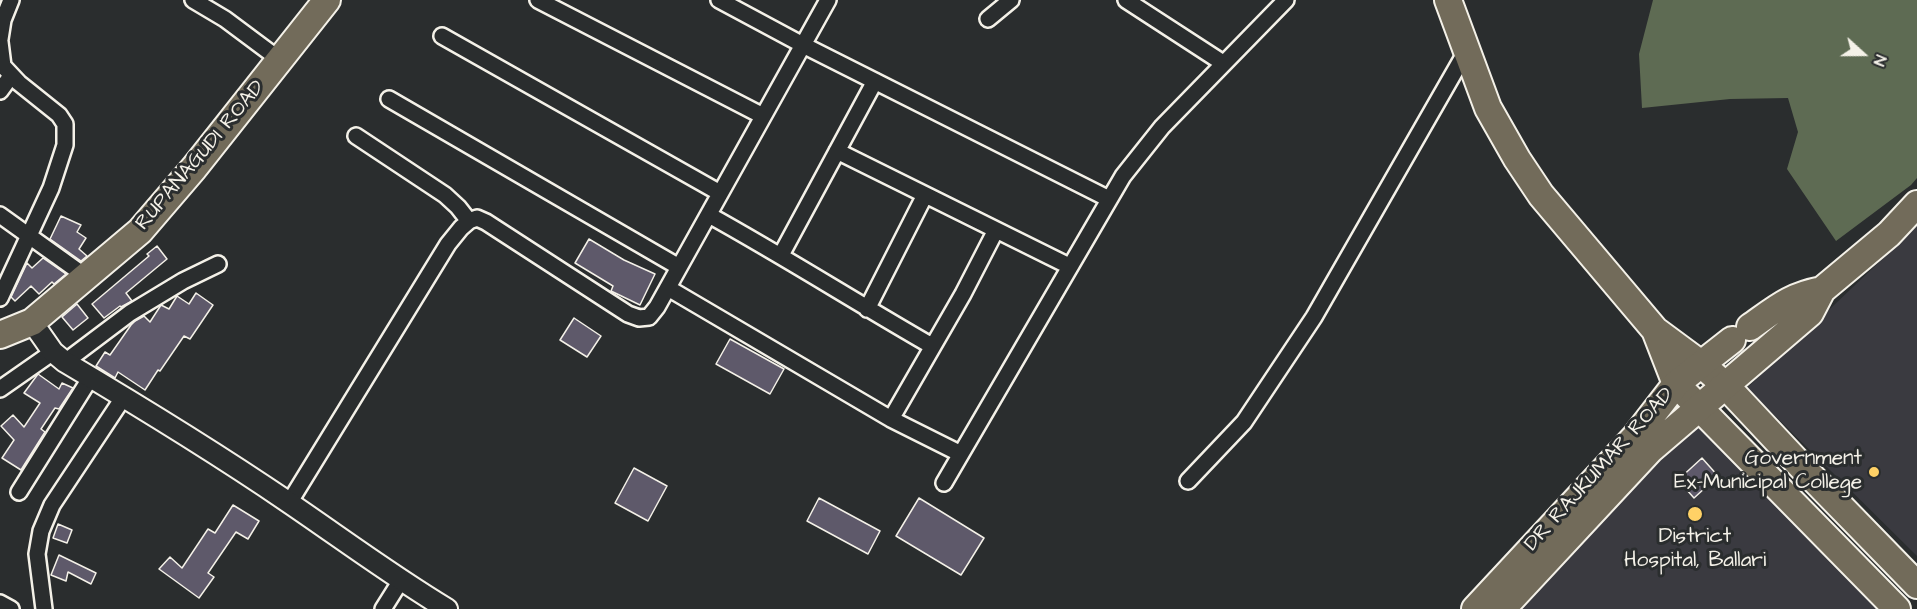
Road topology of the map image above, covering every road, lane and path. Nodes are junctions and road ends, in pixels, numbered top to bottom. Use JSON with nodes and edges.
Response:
{"nodes":[{"id":1,"x":12,"y":0,"type":"edge"},
{"id":2,"x":193,"y":0,"type":"edge"},
{"id":3,"x":327,"y":0,"type":"edge"},
{"id":4,"x":538,"y":0,"type":"edge"},
{"id":5,"x":719,"y":0,"type":"edge"},
{"id":6,"x":828,"y":0,"type":"edge"},
{"id":7,"x":1011,"y":0,"type":"edge"},
{"id":8,"x":1126,"y":0,"type":"edge"},
{"id":9,"x":1286,"y":0,"type":"edge"},
{"id":10,"x":1448,"y":0,"type":"edge"},
{"id":11,"x":988,"y":20,"type":"dead end"},
{"id":12,"x":441,"y":36,"type":"dead end"},
{"id":13,"x":0,"y":41,"type":"edge"},
{"id":14,"x":803,"y":45,"type":"junction"},
{"id":15,"x":1467,"y":50,"type":"junction"},
{"id":16,"x":280,"y":60,"type":"junction"},
{"id":17,"x":1223,"y":63,"type":"junction"},
{"id":18,"x":5,"y":69,"type":"edge"},
{"id":19,"x":875,"y":81,"type":"junction"},
{"id":20,"x":0,"y":91,"type":"edge"},
{"id":21,"x":389,"y":99,"type":"dead end"},
{"id":22,"x":764,"y":116,"type":"junction"},
{"id":23,"x":356,"y":136,"type":"dead end"},
{"id":24,"x":837,"y":151,"type":"junction"},
{"id":25,"x":720,"y":193,"type":"junction"},
{"id":26,"x":925,"y":195,"type":"junction"},
{"id":27,"x":1109,"y":199,"type":"junction"},
{"id":28,"x":1917,"y":204,"type":"edge"},
{"id":29,"x":0,"y":215,"type":"edge"},
{"id":30,"x":710,"y":215,"type":"junction"},
{"id":31,"x":469,"y":221,"type":"junction"},
{"id":32,"x":996,"y":230,"type":"junction"},
{"id":33,"x":28,"y":236,"type":"junction"},
{"id":34,"x":781,"y":255,"type":"junction"},
{"id":35,"x":218,"y":264,"type":"dead end"},
{"id":36,"x":1069,"y":266,"type":"junction"},
{"id":37,"x":679,"y":267,"type":"junction"},
{"id":38,"x":86,"y":276,"type":"junction"},
{"id":39,"x":668,"y":288,"type":"junction"},
{"id":40,"x":1822,"y":290,"type":"junction"},
{"id":41,"x":0,"y":298,"type":"edge"},
{"id":42,"x":867,"y":309,"type":"junction"},
{"id":43,"x":32,"y":321,"type":"junction"},
{"id":44,"x":1655,"y":330,"type":"junction"},
{"id":45,"x":0,"y":335,"type":"edge"},
{"id":46,"x":932,"y":346,"type":"junction"},
{"id":47,"x":59,"y":357,"type":"junction"},
{"id":48,"x":1701,"y":364,"type":"junction"},
{"id":49,"x":90,"y":377,"type":"junction"},
{"id":50,"x":1676,"y":384,"type":"junction"},
{"id":51,"x":1726,"y":386,"type":"junction"},
{"id":52,"x":0,"y":389,"type":"edge"},
{"id":53,"x":123,"y":398,"type":"junction"},
{"id":54,"x":1701,"y":408,"type":"junction"},
{"id":55,"x":891,"y":419,"type":"junction"},
{"id":56,"x":1643,"y":443,"type":"junction"},
{"id":57,"x":961,"y":454,"type":"junction"},
{"id":58,"x":1188,"y":481,"type":"dead end"},
{"id":59,"x":944,"y":483,"type":"dead end"},
{"id":60,"x":19,"y":492,"type":"dead end"},
{"id":61,"x":289,"y":503,"type":"junction"},
{"id":62,"x":400,"y":582,"type":"junction"},
{"id":63,"x":1917,"y":585,"type":"edge"},
{"id":64,"x":0,"y":603,"type":"edge"},
{"id":65,"x":11,"y":609,"type":"edge"},
{"id":66,"x":44,"y":609,"type":"edge"},
{"id":67,"x":383,"y":609,"type":"edge"},
{"id":68,"x":447,"y":609,"type":"edge"},
{"id":69,"x":1475,"y":609,"type":"edge"},
{"id":70,"x":1502,"y":609,"type":"edge"},
{"id":71,"x":1897,"y":609,"type":"edge"}],
"edges":[{"from":1,"to":13,"type":"street"},
{"from":2,"to":16,"type":"street"},
{"from":3,"to":16,"type":"main road","name":"RUPANAGUDI ROAD"},
{"from":4,"to":22,"type":"street"},
{"from":5,"to":14,"type":"street"},
{"from":6,"to":14,"type":"street"},
{"from":7,"to":11,"type":"street"},
{"from":8,"to":17,"type":"street"},
{"from":9,"to":17,"type":"street"},
{"from":10,"to":15,"type":"main road"},
{"from":12,"to":25,"type":"street"},
{"from":13,"to":18,"type":"street"},
{"from":14,"to":19,"type":"street"},
{"from":14,"to":22,"type":"street"},
{"from":15,"to":44,"type":"main road"},
{"from":15,"to":58,"type":"street"},
{"from":16,"to":38,"type":"main road","name":"RUPANAGUDI ROAD"},
{"from":17,"to":27,"type":"street"},
{"from":18,"to":20,"type":"street"},
{"from":18,"to":33,"type":"street"},
{"from":19,"to":24,"type":"street"},
{"from":19,"to":27,"type":"street"},
{"from":21,"to":37,"type":"street"},
{"from":22,"to":25,"type":"street"},
{"from":23,"to":31,"type":"street"},
{"from":24,"to":26,"type":"street"},
{"from":24,"to":34,"type":"street"},
{"from":25,"to":30,"type":"street"},
{"from":26,"to":32,"type":"street"},
{"from":26,"to":42,"type":"street"},
{"from":27,"to":36,"type":"street"},
{"from":28,"to":40,"type":"main road","name":"DR RAJKUMAR ROAD"},
{"from":29,"to":33,"type":"street"},
{"from":30,"to":34,"type":"street"},
{"from":30,"to":37,"type":"street"},
{"from":31,"to":39,"type":"street"},
{"from":31,"to":61,"type":"street"},
{"from":32,"to":36,"type":"street"},
{"from":32,"to":46,"type":"street"},
{"from":33,"to":38,"type":"street"},
{"from":33,"to":41,"type":"street"},
{"from":34,"to":42,"type":"street"},
{"from":35,"to":47,"type":"street"},
{"from":36,"to":57,"type":"street"},
{"from":37,"to":39,"type":"street"},
{"from":38,"to":43,"type":"main road","name":"RUPANAGUDI ROAD"},
{"from":39,"to":55,"type":"street"},
{"from":40,"to":48,"type":"main road","name":"DR RAJKUMAR ROAD"},
{"from":40,"to":51,"type":"main road","name":"DR RAJKUMAR ROAD"},
{"from":42,"to":46,"type":"street"},
{"from":43,"to":45,"type":"main road","name":"RUPANAGUDI ROAD"},
{"from":43,"to":47,"type":"street"},
{"from":44,"to":48,"type":"main road"},
{"from":44,"to":50,"type":"main road"},
{"from":46,"to":55,"type":"street"},
{"from":47,"to":49,"type":"street"},
{"from":47,"to":52,"type":"street"},
{"from":48,"to":50,"type":"main road","name":"DR RAJKUMAR ROAD"},
{"from":48,"to":51,"type":"main road"},
{"from":49,"to":53,"type":"street"},
{"from":49,"to":60,"type":"street"},
{"from":50,"to":54,"type":"main road"},
{"from":50,"to":56,"type":"main road","name":"DR RAJKUMAR ROAD"},
{"from":51,"to":54,"type":"main road","name":"DR RAJKUMAR ROAD"},
{"from":51,"to":63,"type":"main road"},
{"from":53,"to":61,"type":"street"},
{"from":53,"to":66,"type":"street"},
{"from":54,"to":56,"type":"main road","name":"DR RAJKUMAR ROAD"},
{"from":54,"to":71,"type":"main road"},
{"from":55,"to":57,"type":"street"},
{"from":56,"to":69,"type":"main road","name":"DR RAJKUMAR ROAD"},
{"from":56,"to":70,"type":"main road","name":"DR RAJKUMAR ROAD"},
{"from":57,"to":59,"type":"street"},
{"from":61,"to":62,"type":"street"},
{"from":62,"to":67,"type":"street"},
{"from":62,"to":68,"type":"street"},
{"from":64,"to":65,"type":"street"}]}
